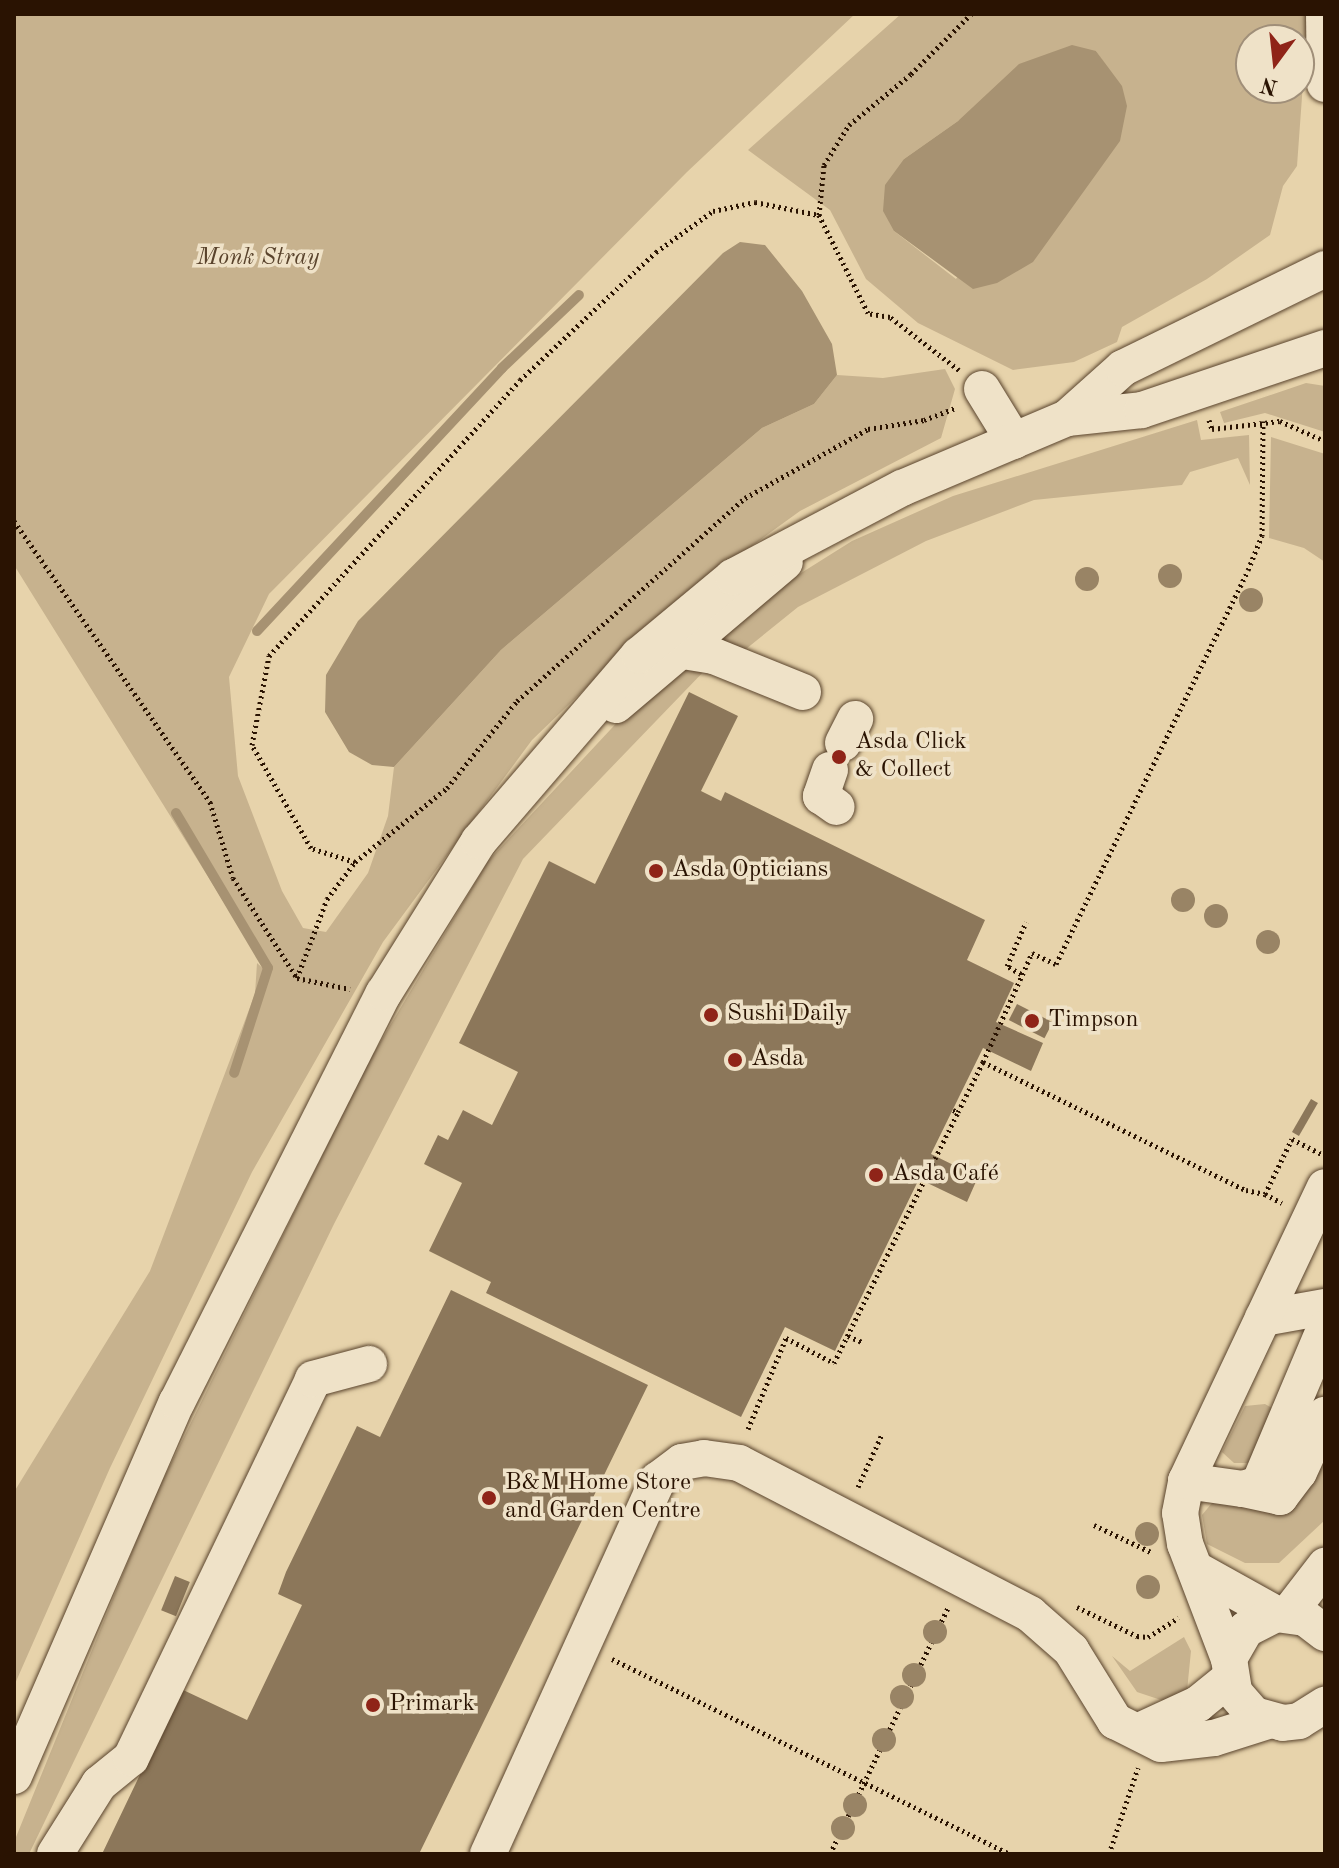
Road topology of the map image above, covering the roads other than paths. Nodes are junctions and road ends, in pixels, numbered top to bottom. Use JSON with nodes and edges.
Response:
{"nodes":[{"id":1,"x":1324,"y":14,"type":"edge"},
{"id":2,"x":1325,"y":84,"type":"edge"},
{"id":3,"x":1325,"y":269,"type":"edge"},
{"id":4,"x":1325,"y":348,"type":"edge"},
{"id":5,"x":982,"y":389,"type":"road end"},
{"id":6,"x":1067,"y":418,"type":"junction"},
{"id":7,"x":1014,"y":441,"type":"junction"},
{"id":8,"x":811,"y":537,"type":"junction"},
{"id":9,"x":683,"y":651,"type":"junction"},
{"id":10,"x":798,"y":691,"type":"dead end"},
{"id":11,"x":843,"y":744,"type":"dead end"},
{"id":12,"x":557,"y":748,"type":"junction"},
{"id":13,"x":837,"y":807,"type":"dead end"},
{"id":14,"x":1325,"y":1187,"type":"edge"},
{"id":15,"x":1325,"y":1307,"type":"edge"},
{"id":16,"x":1263,"y":1318,"type":"junction"},
{"id":17,"x":1325,"y":1328,"type":"edge"},
{"id":18,"x":369,"y":1364,"type":"dead end"},
{"id":19,"x":1325,"y":1415,"type":"edge"},
{"id":20,"x":1186,"y":1481,"type":"junction"},
{"id":21,"x":1243,"y":1489,"type":"junction"},
{"id":22,"x":1325,"y":1566,"type":"edge"},
{"id":23,"x":1197,"y":1570,"type":"junction"},
{"id":24,"x":1282,"y":1614,"type":"junction"},
{"id":25,"x":1325,"y":1633,"type":"edge"},
{"id":26,"x":1230,"y":1668,"type":"junction"},
{"id":27,"x":1325,"y":1705,"type":"edge"},
{"id":28,"x":1268,"y":1721,"type":"junction"},
{"id":29,"x":1139,"y":1731,"type":"junction"},
{"id":30,"x":14,"y":1776,"type":"edge"},
{"id":31,"x":55,"y":1854,"type":"edge"},
{"id":32,"x":488,"y":1854,"type":"edge"}],
"edges":[{"from":1,"to":2,"type":"street"},
{"from":3,"to":6,"type":"street"},
{"from":4,"to":6,"type":"street"},
{"from":5,"to":7,"type":"street"},
{"from":6,"to":7,"type":"street"},
{"from":7,"to":8,"type":"street"},
{"from":8,"to":9,"type":"street"},
{"from":8,"to":12,"type":"street"},
{"from":9,"to":10,"type":"street"},
{"from":9,"to":12,"type":"street"},
{"from":11,"to":13,"type":"street"},
{"from":12,"to":30,"type":"street"},
{"from":14,"to":16,"type":"street"},
{"from":15,"to":16,"type":"street"},
{"from":16,"to":20,"type":"street"},
{"from":17,"to":21,"type":"street"},
{"from":18,"to":31,"type":"street"},
{"from":19,"to":21,"type":"street"},
{"from":20,"to":21,"type":"street"},
{"from":20,"to":23,"type":"street"},
{"from":22,"to":24,"type":"street"},
{"from":23,"to":24,"type":"street"},
{"from":23,"to":26,"type":"street"},
{"from":24,"to":25,"type":"street"},
{"from":24,"to":26,"type":"street"},
{"from":26,"to":28,"type":"street"},
{"from":26,"to":29,"type":"street"},
{"from":27,"to":28,"type":"street"},
{"from":28,"to":29,"type":"street"},
{"from":29,"to":32,"type":"street"}]}
